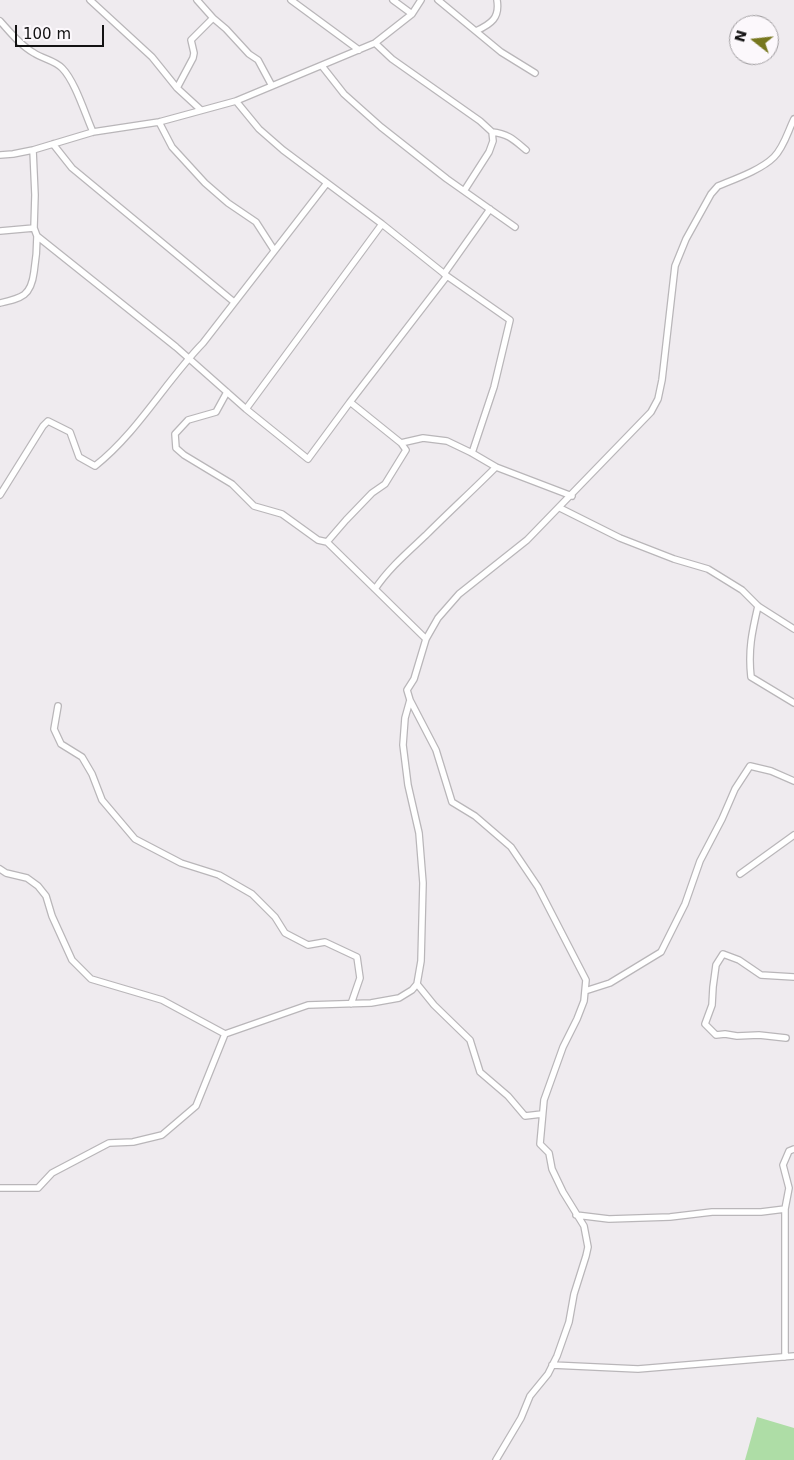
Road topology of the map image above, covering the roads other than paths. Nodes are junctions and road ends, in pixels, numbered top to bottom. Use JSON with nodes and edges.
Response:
{"nodes":[{"id":1,"x":90,"y":0,"type":"edge"},
{"id":2,"x":197,"y":0,"type":"edge"},
{"id":3,"x":291,"y":0,"type":"edge"},
{"id":4,"x":393,"y":0,"type":"edge"},
{"id":5,"x":421,"y":0,"type":"edge"},
{"id":6,"x":438,"y":0,"type":"edge"},
{"id":7,"x":497,"y":0,"type":"edge"},
{"id":8,"x":412,"y":14,"type":"junction"},
{"id":9,"x":213,"y":18,"type":"junction"},
{"id":10,"x":0,"y":21,"type":"edge"},
{"id":11,"x":476,"y":31,"type":"junction"},
{"id":12,"x":375,"y":42,"type":"junction"},
{"id":13,"x":359,"y":50,"type":"junction"},
{"id":14,"x":322,"y":66,"type":"junction"},
{"id":15,"x":535,"y":73,"type":"dead end"},
{"id":16,"x":272,"y":86,"type":"junction"},
{"id":17,"x":177,"y":88,"type":"junction"},
{"id":18,"x":236,"y":101,"type":"junction"},
{"id":19,"x":201,"y":110,"type":"junction"},
{"id":20,"x":794,"y":119,"type":"edge"},
{"id":21,"x":159,"y":122,"type":"junction"},
{"id":22,"x":93,"y":132,"type":"junction"},
{"id":23,"x":492,"y":132,"type":"junction"},
{"id":24,"x":54,"y":144,"type":"junction"},
{"id":25,"x":33,"y":150,"type":"junction"},
{"id":26,"x":526,"y":150,"type":"dead end"},
{"id":27,"x":0,"y":155,"type":"edge"},
{"id":28,"x":326,"y":183,"type":"junction"},
{"id":29,"x":464,"y":191,"type":"junction"},
{"id":30,"x":490,"y":209,"type":"junction"},
{"id":31,"x":382,"y":224,"type":"junction"},
{"id":32,"x":515,"y":227,"type":"dead end"},
{"id":33,"x":34,"y":228,"type":"junction"},
{"id":34,"x":0,"y":231,"type":"edge"},
{"id":35,"x":37,"y":236,"type":"junction"},
{"id":36,"x":274,"y":250,"type":"junction"},
{"id":37,"x":446,"y":274,"type":"junction"},
{"id":38,"x":234,"y":302,"type":"junction"},
{"id":39,"x":0,"y":304,"type":"edge"},
{"id":40,"x":188,"y":358,"type":"junction"},
{"id":41,"x":227,"y":392,"type":"junction"},
{"id":42,"x":350,"y":402,"type":"junction"},
{"id":43,"x":246,"y":409,"type":"junction"},
{"id":44,"x":400,"y":443,"type":"junction"},
{"id":45,"x":472,"y":453,"type":"junction"},
{"id":46,"x":496,"y":467,"type":"junction"},
{"id":47,"x":0,"y":495,"type":"edge"},
{"id":48,"x":572,"y":496,"type":"junction"},
{"id":49,"x":560,"y":508,"type":"junction"},
{"id":50,"x":327,"y":542,"type":"junction"},
{"id":51,"x":375,"y":589,"type":"junction"},
{"id":52,"x":758,"y":606,"type":"junction"},
{"id":53,"x":794,"y":630,"type":"edge"},
{"id":54,"x":426,"y":639,"type":"junction"},
{"id":55,"x":410,"y":700,"type":"junction"},
{"id":56,"x":794,"y":703,"type":"edge"},
{"id":57,"x":58,"y":706,"type":"dead end"},
{"id":58,"x":794,"y":781,"type":"edge"},
{"id":59,"x":794,"y":835,"type":"edge"},
{"id":60,"x":0,"y":869,"type":"edge"},
{"id":61,"x":740,"y":874,"type":"dead end"},
{"id":62,"x":794,"y":977,"type":"edge"},
{"id":63,"x":416,"y":984,"type":"junction"},
{"id":64,"x":585,"y":991,"type":"junction"},
{"id":65,"x":352,"y":1004,"type":"junction"},
{"id":66,"x":225,"y":1034,"type":"junction"},
{"id":67,"x":786,"y":1038,"type":"dead end"},
{"id":68,"x":542,"y":1114,"type":"junction"},
{"id":69,"x":794,"y":1149,"type":"edge"},
{"id":70,"x":0,"y":1188,"type":"edge"},
{"id":71,"x":785,"y":1208,"type":"junction"},
{"id":72,"x":576,"y":1215,"type":"junction"},
{"id":73,"x":794,"y":1356,"type":"edge"},
{"id":74,"x":785,"y":1357,"type":"junction"},
{"id":75,"x":552,"y":1365,"type":"junction"},
{"id":76,"x":496,"y":1460,"type":"edge"}],
"edges":[{"from":1,"to":17,"type":"street"},
{"from":2,"to":9,"type":"street"},
{"from":3,"to":13,"type":"street"},
{"from":4,"to":8,"type":"street"},
{"from":5,"to":8,"type":"street"},
{"from":6,"to":11,"type":"street"},
{"from":7,"to":11,"type":"street"},
{"from":8,"to":12,"type":"street"},
{"from":9,"to":16,"type":"street"},
{"from":9,"to":17,"type":"street"},
{"from":10,"to":22,"type":"street"},
{"from":11,"to":15,"type":"street"},
{"from":12,"to":13,"type":"street"},
{"from":12,"to":23,"type":"street"},
{"from":13,"to":14,"type":"street"},
{"from":14,"to":16,"type":"street"},
{"from":14,"to":29,"type":"street"},
{"from":16,"to":18,"type":"street"},
{"from":17,"to":19,"type":"street"},
{"from":18,"to":19,"type":"street"},
{"from":18,"to":28,"type":"street"},
{"from":19,"to":21,"type":"street"},
{"from":20,"to":48,"type":"street"},
{"from":21,"to":22,"type":"street"},
{"from":21,"to":36,"type":"street"},
{"from":22,"to":24,"type":"street"},
{"from":23,"to":26,"type":"street"},
{"from":23,"to":29,"type":"street"},
{"from":24,"to":25,"type":"street"},
{"from":24,"to":38,"type":"street"},
{"from":25,"to":27,"type":"street"},
{"from":25,"to":33,"type":"street"},
{"from":28,"to":31,"type":"street"},
{"from":28,"to":36,"type":"street"},
{"from":29,"to":30,"type":"street"},
{"from":30,"to":32,"type":"street"},
{"from":30,"to":37,"type":"street"},
{"from":31,"to":37,"type":"street"},
{"from":31,"to":43,"type":"street"},
{"from":33,"to":34,"type":"street"},
{"from":33,"to":35,"type":"street"},
{"from":35,"to":39,"type":"street"},
{"from":35,"to":40,"type":"street"},
{"from":36,"to":38,"type":"street"},
{"from":37,"to":42,"type":"street"},
{"from":37,"to":45,"type":"street"},
{"from":38,"to":40,"type":"street"},
{"from":40,"to":41,"type":"street"},
{"from":40,"to":47,"type":"street"},
{"from":41,"to":43,"type":"street"},
{"from":41,"to":50,"type":"street"},
{"from":42,"to":43,"type":"street"},
{"from":42,"to":44,"type":"street"},
{"from":44,"to":45,"type":"street"},
{"from":44,"to":50,"type":"street"},
{"from":45,"to":46,"type":"street"},
{"from":46,"to":48,"type":"street"},
{"from":46,"to":51,"type":"street"},
{"from":48,"to":49,"type":"street"},
{"from":49,"to":52,"type":"street"},
{"from":49,"to":54,"type":"street"},
{"from":50,"to":51,"type":"street"},
{"from":51,"to":54,"type":"street"},
{"from":52,"to":53,"type":"street"},
{"from":52,"to":56,"type":"street"},
{"from":54,"to":55,"type":"street"},
{"from":55,"to":63,"type":"street"},
{"from":55,"to":64,"type":"street"},
{"from":57,"to":65,"type":"street"},
{"from":58,"to":64,"type":"street"},
{"from":59,"to":61,"type":"street"},
{"from":60,"to":66,"type":"street"},
{"from":62,"to":67,"type":"street"},
{"from":63,"to":65,"type":"street"},
{"from":63,"to":68,"type":"street"},
{"from":64,"to":68,"type":"street"},
{"from":65,"to":66,"type":"street"},
{"from":66,"to":70,"type":"street"},
{"from":68,"to":72,"type":"street"},
{"from":69,"to":71,"type":"street"},
{"from":71,"to":72,"type":"street"},
{"from":71,"to":74,"type":"street"},
{"from":72,"to":75,"type":"street"},
{"from":73,"to":74,"type":"street"},
{"from":74,"to":75,"type":"street"},
{"from":75,"to":76,"type":"street"}]}
